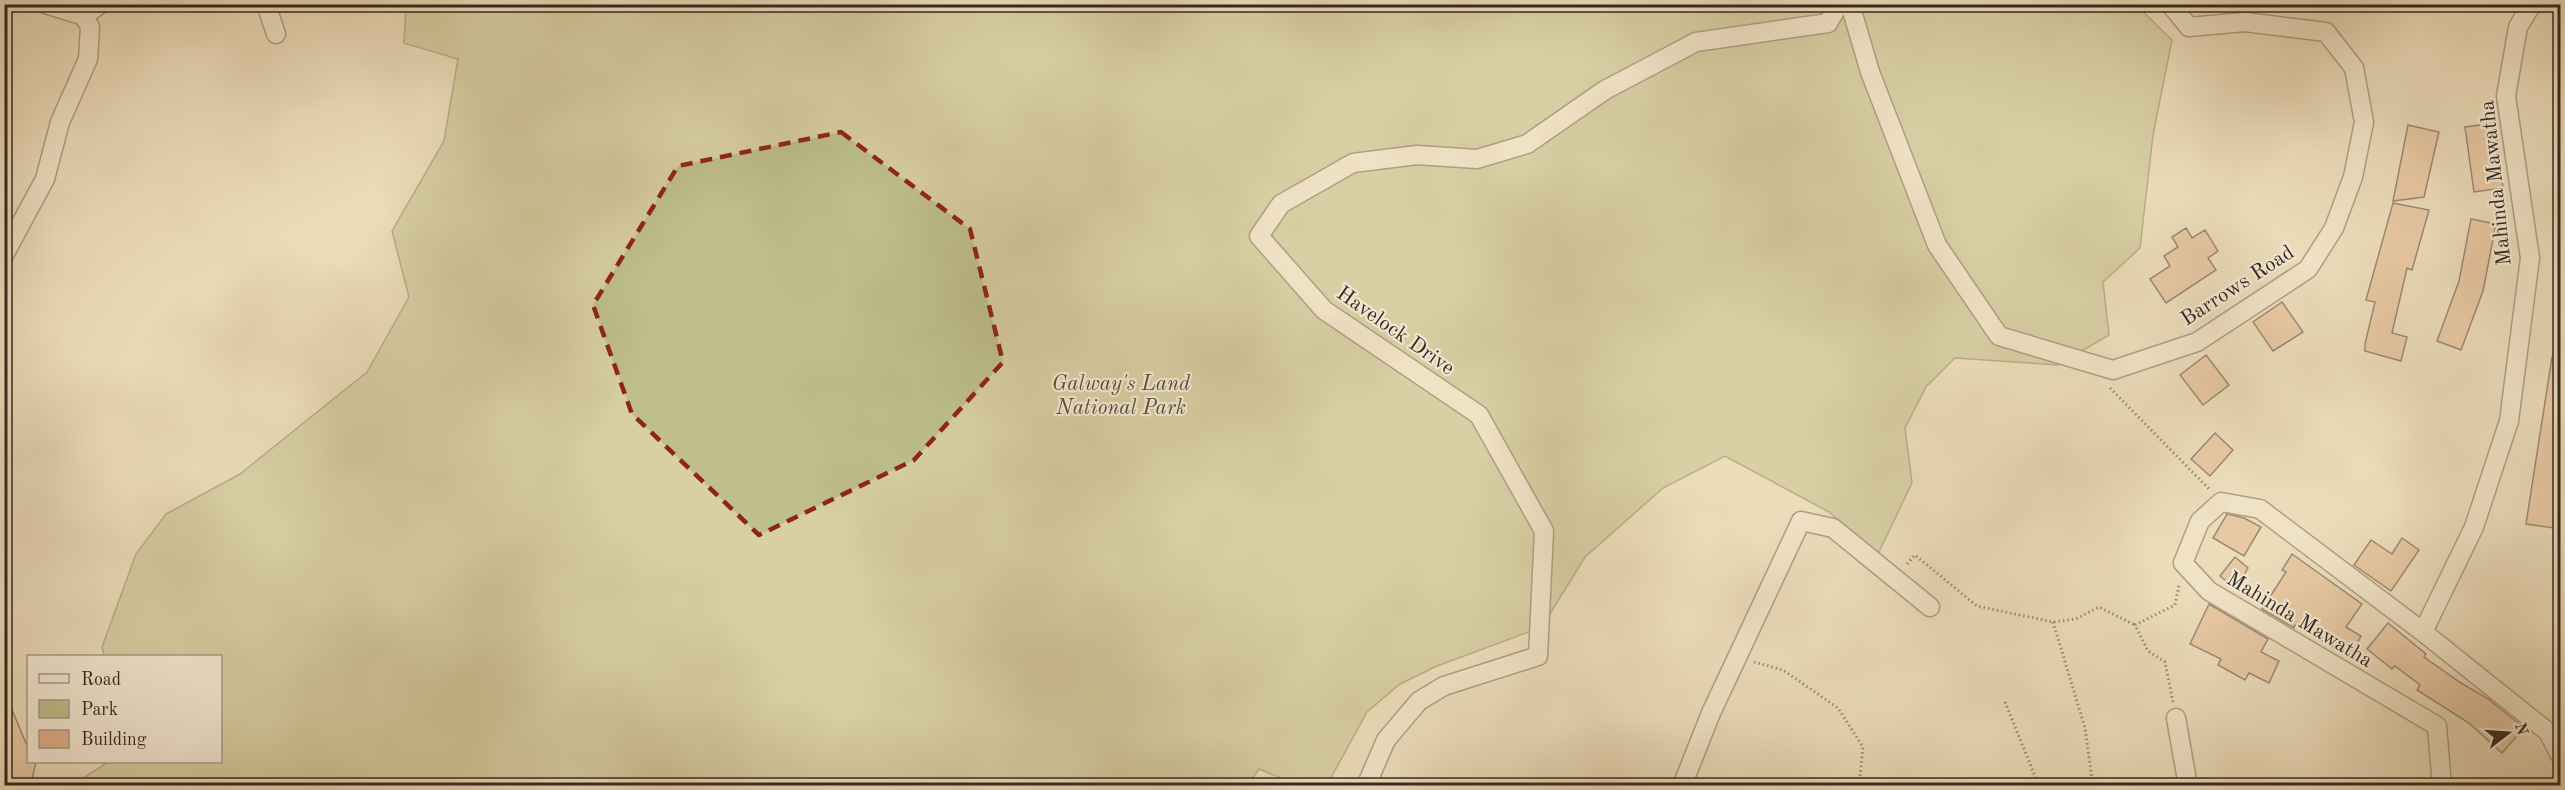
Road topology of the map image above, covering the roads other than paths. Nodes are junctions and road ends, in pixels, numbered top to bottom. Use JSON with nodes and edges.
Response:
{"nodes":[{"id":1,"x":45,"y":4,"type":"edge"},
{"id":2,"x":100,"y":4,"type":"edge"},
{"id":3,"x":266,"y":4,"type":"edge"},
{"id":4,"x":1839,"y":4,"type":"edge"},
{"id":5,"x":1850,"y":4,"type":"edge"},
{"id":6,"x":2170,"y":4,"type":"edge"},
{"id":7,"x":2532,"y":4,"type":"edge"},
{"id":8,"x":84,"y":16,"type":"junction"},
{"id":9,"x":276,"y":34,"type":"dead end"},
{"id":10,"x":4,"y":255,"type":"edge"},
{"id":11,"x":1930,"y":607,"type":"dead end"},
{"id":12,"x":2423,"y":632,"type":"junction"},
{"id":13,"x":2176,"y":718,"type":"road end"},
{"id":14,"x":2560,"y":755,"type":"edge"},
{"id":15,"x":1366,"y":786,"type":"edge"},
{"id":16,"x":1682,"y":786,"type":"edge"},
{"id":17,"x":2188,"y":786,"type":"edge"},
{"id":18,"x":2442,"y":786,"type":"edge"}],
"edges":[{"from":1,"to":8,"type":"street"},
{"from":2,"to":8,"type":"street"},
{"from":3,"to":9,"type":"street"},
{"from":4,"to":15,"type":"street","name":"Havelock Drive"},
{"from":5,"to":6,"type":"street","name":"Barrows Road"},
{"from":7,"to":12,"type":"street","name":"Mahinda Mawatha"},
{"from":8,"to":10,"type":"street"},
{"from":11,"to":16,"type":"street"},
{"from":12,"to":14,"type":"street"},
{"from":12,"to":18,"type":"street","name":"Mahinda Mawatha"},
{"from":13,"to":17,"type":"street"}]}
